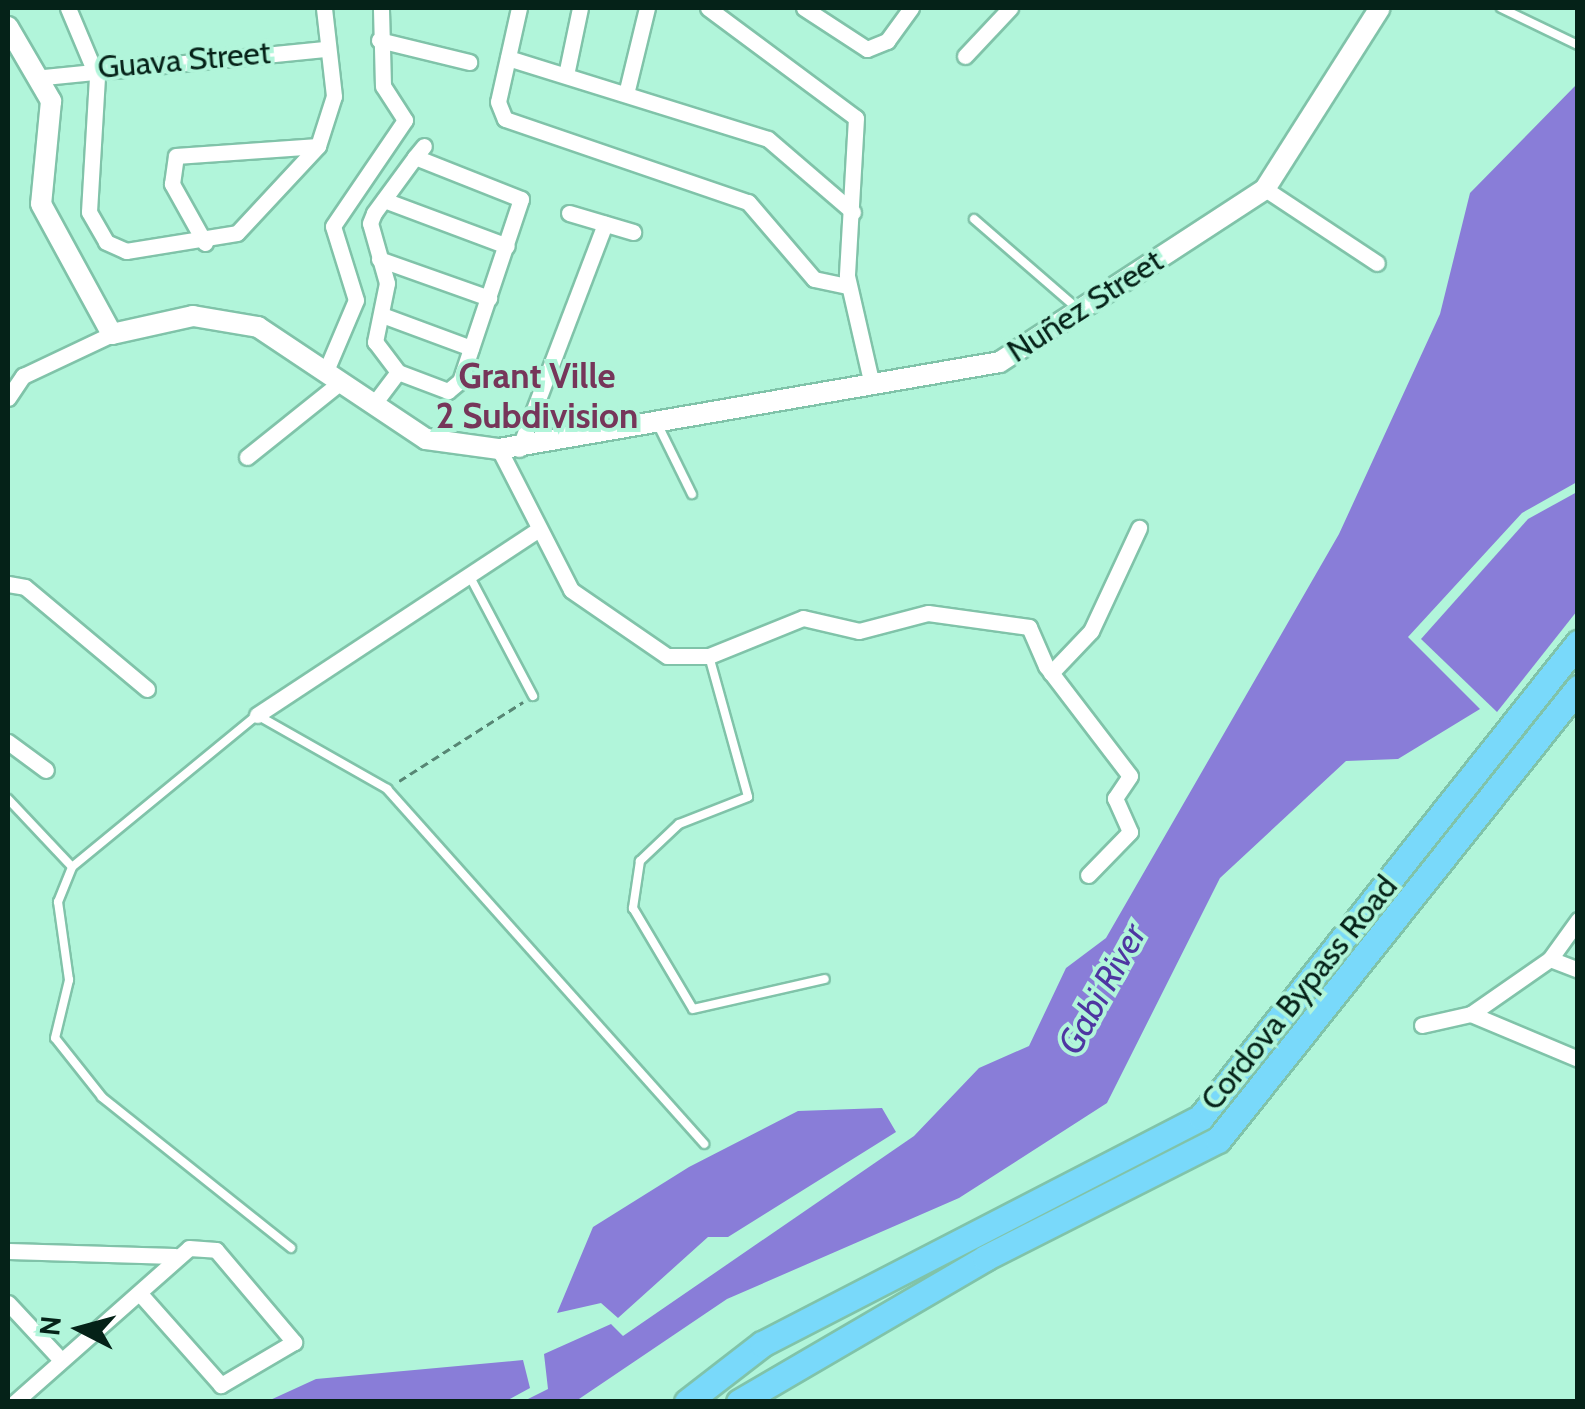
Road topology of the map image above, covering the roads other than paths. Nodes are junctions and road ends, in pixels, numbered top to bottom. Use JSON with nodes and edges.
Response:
{"nodes":[{"id":1,"x":68,"y":8,"type":"edge"},
{"id":2,"x":324,"y":8,"type":"edge"},
{"id":3,"x":381,"y":8,"type":"edge"},
{"id":4,"x":519,"y":8,"type":"edge"},
{"id":5,"x":580,"y":8,"type":"edge"},
{"id":6,"x":647,"y":8,"type":"edge"},
{"id":7,"x":708,"y":8,"type":"edge"},
{"id":8,"x":804,"y":8,"type":"edge"},
{"id":9,"x":911,"y":8,"type":"edge"},
{"id":10,"x":1010,"y":8,"type":"edge"},
{"id":11,"x":1380,"y":8,"type":"edge"},
{"id":12,"x":1501,"y":8,"type":"edge"},
{"id":13,"x":8,"y":28,"type":"edge"},
{"id":14,"x":379,"y":40,"type":"junction"},
{"id":15,"x":1578,"y":44,"type":"edge"},
{"id":16,"x":325,"y":49,"type":"junction"},
{"id":17,"x":965,"y":56,"type":"dead end"},
{"id":18,"x":508,"y":58,"type":"junction"},
{"id":19,"x":469,"y":62,"type":"dead end"},
{"id":20,"x":96,"y":65,"type":"junction"},
{"id":21,"x":566,"y":75,"type":"junction"},
{"id":22,"x":44,"y":76,"type":"junction"},
{"id":23,"x":626,"y":94,"type":"junction"},
{"id":24,"x":318,"y":146,"type":"junction"},
{"id":25,"x":1265,"y":189,"type":"junction"},
{"id":26,"x":384,"y":200,"type":"junction"},
{"id":27,"x":853,"y":212,"type":"junction"},
{"id":28,"x":569,"y":213,"type":"dead end"},
{"id":29,"x":974,"y":219,"type":"dead end"},
{"id":30,"x":605,"y":224,"type":"junction"},
{"id":31,"x":633,"y":232,"type":"dead end"},
{"id":32,"x":205,"y":243,"type":"junction"},
{"id":33,"x":507,"y":246,"type":"junction"},
{"id":34,"x":379,"y":259,"type":"junction"},
{"id":35,"x":1378,"y":263,"type":"dead end"},
{"id":36,"x":848,"y":286,"type":"junction"},
{"id":37,"x":490,"y":298,"type":"junction"},
{"id":38,"x":1078,"y":309,"type":"junction"},
{"id":39,"x":382,"y":315,"type":"junction"},
{"id":40,"x":112,"y":334,"type":"junction"},
{"id":41,"x":471,"y":348,"type":"junction"},
{"id":42,"x":398,"y":372,"type":"junction"},
{"id":43,"x":332,"y":379,"type":"junction"},
{"id":44,"x":12,"y":382,"type":"edge"},
{"id":45,"x":872,"y":385,"type":"junction"},
{"id":46,"x":8,"y":398,"type":"edge"},
{"id":47,"x":373,"y":405,"type":"junction"},
{"id":48,"x":658,"y":425,"type":"junction"},
{"id":49,"x":509,"y":449,"type":"junction"},
{"id":50,"x":247,"y":457,"type":"dead end"},
{"id":51,"x":692,"y":494,"type":"dead end"},
{"id":52,"x":1139,"y":528,"type":"dead end"},
{"id":53,"x":535,"y":532,"type":"junction"},
{"id":54,"x":467,"y":572,"type":"junction"},
{"id":55,"x":8,"y":584,"type":"edge"},
{"id":56,"x":1578,"y":643,"type":"edge"},
{"id":57,"x":709,"y":656,"type":"junction"},
{"id":58,"x":1051,"y":673,"type":"junction"},
{"id":59,"x":1578,"y":688,"type":"edge"},
{"id":60,"x":147,"y":689,"type":"dead end"},
{"id":61,"x":533,"y":696,"type":"road end"},
{"id":62,"x":257,"y":715,"type":"junction"},
{"id":63,"x":8,"y":742,"type":"edge"},
{"id":64,"x":46,"y":770,"type":"dead end"},
{"id":65,"x":8,"y":799,"type":"edge"},
{"id":66,"x":72,"y":867,"type":"junction"},
{"id":67,"x":1088,"y":875,"type":"dead end"},
{"id":68,"x":1578,"y":920,"type":"edge"},
{"id":69,"x":1550,"y":959,"type":"junction"},
{"id":70,"x":1578,"y":970,"type":"edge"},
{"id":71,"x":825,"y":979,"type":"dead end"},
{"id":72,"x":1471,"y":1014,"type":"junction"},
{"id":73,"x":1422,"y":1025,"type":"dead end"},
{"id":74,"x":1578,"y":1059,"type":"edge"},
{"id":75,"x":704,"y":1144,"type":"dead end"},
{"id":76,"x":291,"y":1248,"type":"dead end"},
{"id":77,"x":8,"y":1251,"type":"edge"},
{"id":78,"x":175,"y":1256,"type":"junction"},
{"id":79,"x":142,"y":1296,"type":"junction"},
{"id":80,"x":8,"y":1302,"type":"edge"},
{"id":81,"x":60,"y":1359,"type":"junction"},
{"id":82,"x":15,"y":1402,"type":"edge"},
{"id":83,"x":687,"y":1402,"type":"edge"},
{"id":84,"x":739,"y":1402,"type":"edge"}],
"edges":[{"from":1,"to":20,"type":"street"},
{"from":2,"to":16,"type":"street"},
{"from":3,"to":14,"type":"street"},
{"from":4,"to":18,"type":"street"},
{"from":5,"to":21,"type":"street"},
{"from":6,"to":23,"type":"street"},
{"from":7,"to":27,"type":"street"},
{"from":8,"to":9,"type":"street"},
{"from":10,"to":17,"type":"street"},
{"from":11,"to":25,"type":"street","name":"Nuñez Street"},
{"from":12,"to":15,"type":"lane"},
{"from":13,"to":22,"type":"street"},
{"from":14,"to":19,"type":"street"},
{"from":14,"to":43,"type":"street"},
{"from":16,"to":20,"type":"street","name":"Guava Street"},
{"from":16,"to":24,"type":"street"},
{"from":18,"to":21,"type":"street"},
{"from":18,"to":36,"type":"street"},
{"from":20,"to":22,"type":"street","name":"Guava Street"},
{"from":20,"to":32,"type":"street"},
{"from":21,"to":23,"type":"street"},
{"from":22,"to":40,"type":"street"},
{"from":23,"to":27,"type":"street"},
{"from":24,"to":32,"type":"street"},
{"from":24,"to":32,"type":"street"},
{"from":25,"to":35,"type":"street"},
{"from":25,"to":38,"type":"street","name":"Nuñez Street"},
{"from":26,"to":33,"type":"street"},
{"from":26,"to":33,"type":"street"},
{"from":26,"to":34,"type":"street"},
{"from":27,"to":36,"type":"street"},
{"from":28,"to":30,"type":"street"},
{"from":29,"to":38,"type":"lane"},
{"from":30,"to":31,"type":"street"},
{"from":30,"to":49,"type":"street"},
{"from":33,"to":37,"type":"street"},
{"from":34,"to":37,"type":"street"},
{"from":34,"to":39,"type":"street"},
{"from":36,"to":45,"type":"street"},
{"from":37,"to":41,"type":"street"},
{"from":38,"to":45,"type":"street","name":"Nuñez Street"},
{"from":39,"to":41,"type":"street"},
{"from":39,"to":42,"type":"street"},
{"from":40,"to":43,"type":"street","name":"Nuñez Street"},
{"from":40,"to":44,"type":"street"},
{"from":41,"to":42,"type":"street"},
{"from":42,"to":47,"type":"street"},
{"from":43,"to":47,"type":"street","name":"Nuñez Street"},
{"from":43,"to":50,"type":"street"},
{"from":44,"to":46,"type":"street"},
{"from":45,"to":48,"type":"street","name":"Nuñez Street"},
{"from":47,"to":49,"type":"street","name":"Nuñez Street"},
{"from":48,"to":49,"type":"street","name":"Nuñez Street"},
{"from":48,"to":51,"type":"lane"},
{"from":49,"to":53,"type":"street"},
{"from":52,"to":58,"type":"street"},
{"from":53,"to":54,"type":"street"},
{"from":53,"to":57,"type":"street"},
{"from":54,"to":61,"type":"lane"},
{"from":54,"to":62,"type":"street"},
{"from":55,"to":60,"type":"street"},
{"from":56,"to":83,"type":"main road","name":"Cordova Bypass Road"},
{"from":57,"to":58,"type":"street"},
{"from":57,"to":71,"type":"lane"},
{"from":58,"to":67,"type":"street"},
{"from":59,"to":84,"type":"main road","name":"Cordova Bypass Road"},
{"from":62,"to":66,"type":"lane"},
{"from":62,"to":75,"type":"lane"},
{"from":63,"to":64,"type":"street"},
{"from":65,"to":66,"type":"lane"},
{"from":66,"to":76,"type":"lane"},
{"from":68,"to":69,"type":"street"},
{"from":69,"to":70,"type":"street"},
{"from":69,"to":72,"type":"street"},
{"from":72,"to":73,"type":"street"},
{"from":72,"to":74,"type":"street"},
{"from":77,"to":78,"type":"street"},
{"from":78,"to":79,"type":"street"},
{"from":78,"to":79,"type":"street"},
{"from":79,"to":81,"type":"street"},
{"from":80,"to":81,"type":"street"},
{"from":81,"to":82,"type":"street"}]}
